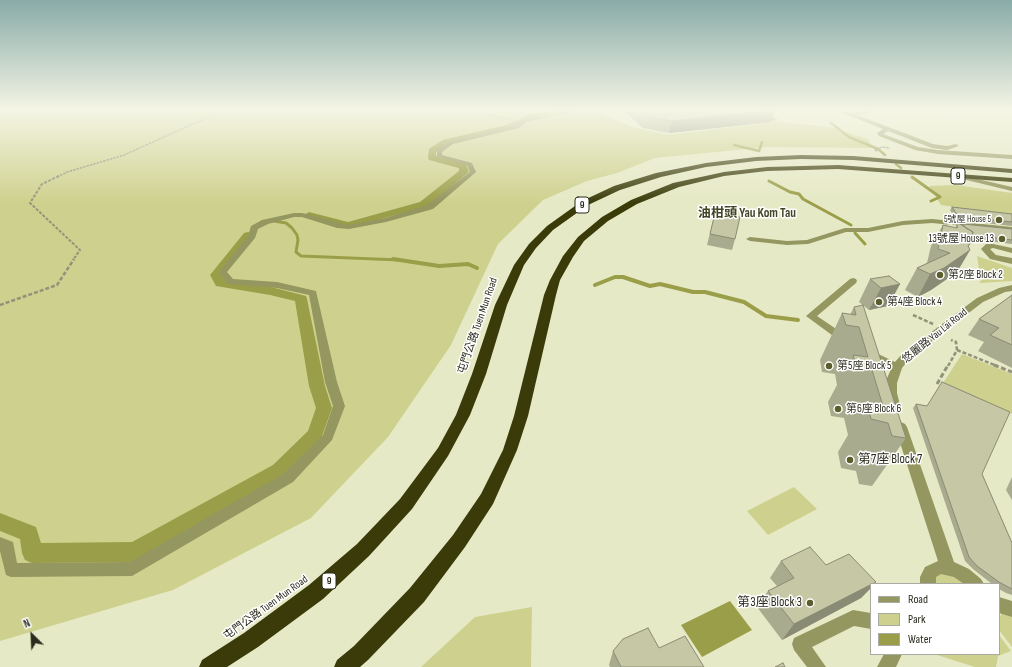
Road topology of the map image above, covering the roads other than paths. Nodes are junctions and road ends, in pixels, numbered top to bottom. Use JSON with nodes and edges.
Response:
{"nodes":[{"id":1,"x":462,"y":141,"type":"edge"},
{"id":2,"x":895,"y":141,"type":"edge"},
{"id":3,"x":919,"y":141,"type":"edge"},
{"id":4,"x":956,"y":146,"type":"dead end"},
{"id":5,"x":1012,"y":157,"type":"edge"},
{"id":6,"x":1012,"y":171,"type":"edge"},
{"id":7,"x":956,"y":176,"type":"junction"},
{"id":8,"x":1012,"y":180,"type":"edge"},
{"id":9,"x":1012,"y":189,"type":"edge"},
{"id":10,"x":952,"y":218,"type":"junction"},
{"id":11,"x":1012,"y":229,"type":"edge"},
{"id":12,"x":959,"y":230,"type":"edge"},
{"id":13,"x":750,"y":239,"type":"dead end"},
{"id":14,"x":1011,"y":250,"type":"edge"},
{"id":15,"x":1012,"y":261,"type":"edge"},
{"id":16,"x":853,"y":281,"type":"dead end"},
{"id":17,"x":1012,"y":288,"type":"edge"},
{"id":18,"x":897,"y":367,"type":"junction"},
{"id":19,"x":0,"y":544,"type":"edge"},
{"id":20,"x":948,"y":568,"type":"junction"},
{"id":21,"x":928,"y":583,"type":"edge"},
{"id":22,"x":975,"y":583,"type":"edge"},
{"id":23,"x":1000,"y":605,"type":"edge"},
{"id":24,"x":1012,"y":609,"type":"edge"},
{"id":25,"x":870,"y":622,"type":"edge"},
{"id":26,"x":893,"y":655,"type":"edge"},
{"id":27,"x":209,"y":667,"type":"edge"},
{"id":28,"x":344,"y":667,"type":"edge"},
{"id":29,"x":817,"y":667,"type":"edge"},
{"id":30,"x":886,"y":667,"type":"edge"}],
"edges":[{"from":1,"to":19,"type":"street"},
{"from":2,"to":5,"type":"street"},
{"from":3,"to":4,"type":"street"},
{"from":6,"to":27,"type":"highway","name":"屯門公路 Tuen Mun Road","number":"9"},
{"from":7,"to":8,"type":"highway","number":"9"},
{"from":7,"to":9,"type":"street"},
{"from":7,"to":28,"type":"highway","number":"9"},
{"from":10,"to":11,"type":"street"},
{"from":10,"to":12,"type":"street"},
{"from":10,"to":13,"type":"street"},
{"from":14,"to":15,"type":"street"},
{"from":16,"to":18,"type":"street"},
{"from":17,"to":18,"type":"street","name":"悠麗路 Yau Lai Road"},
{"from":18,"to":20,"type":"street","name":"悠麗路 Yau Lai Road"},
{"from":20,"to":21,"type":"street"},
{"from":20,"to":22,"type":"street"},
{"from":23,"to":24,"type":"street"},
{"from":25,"to":29,"type":"street"},
{"from":26,"to":30,"type":"street"}]}
